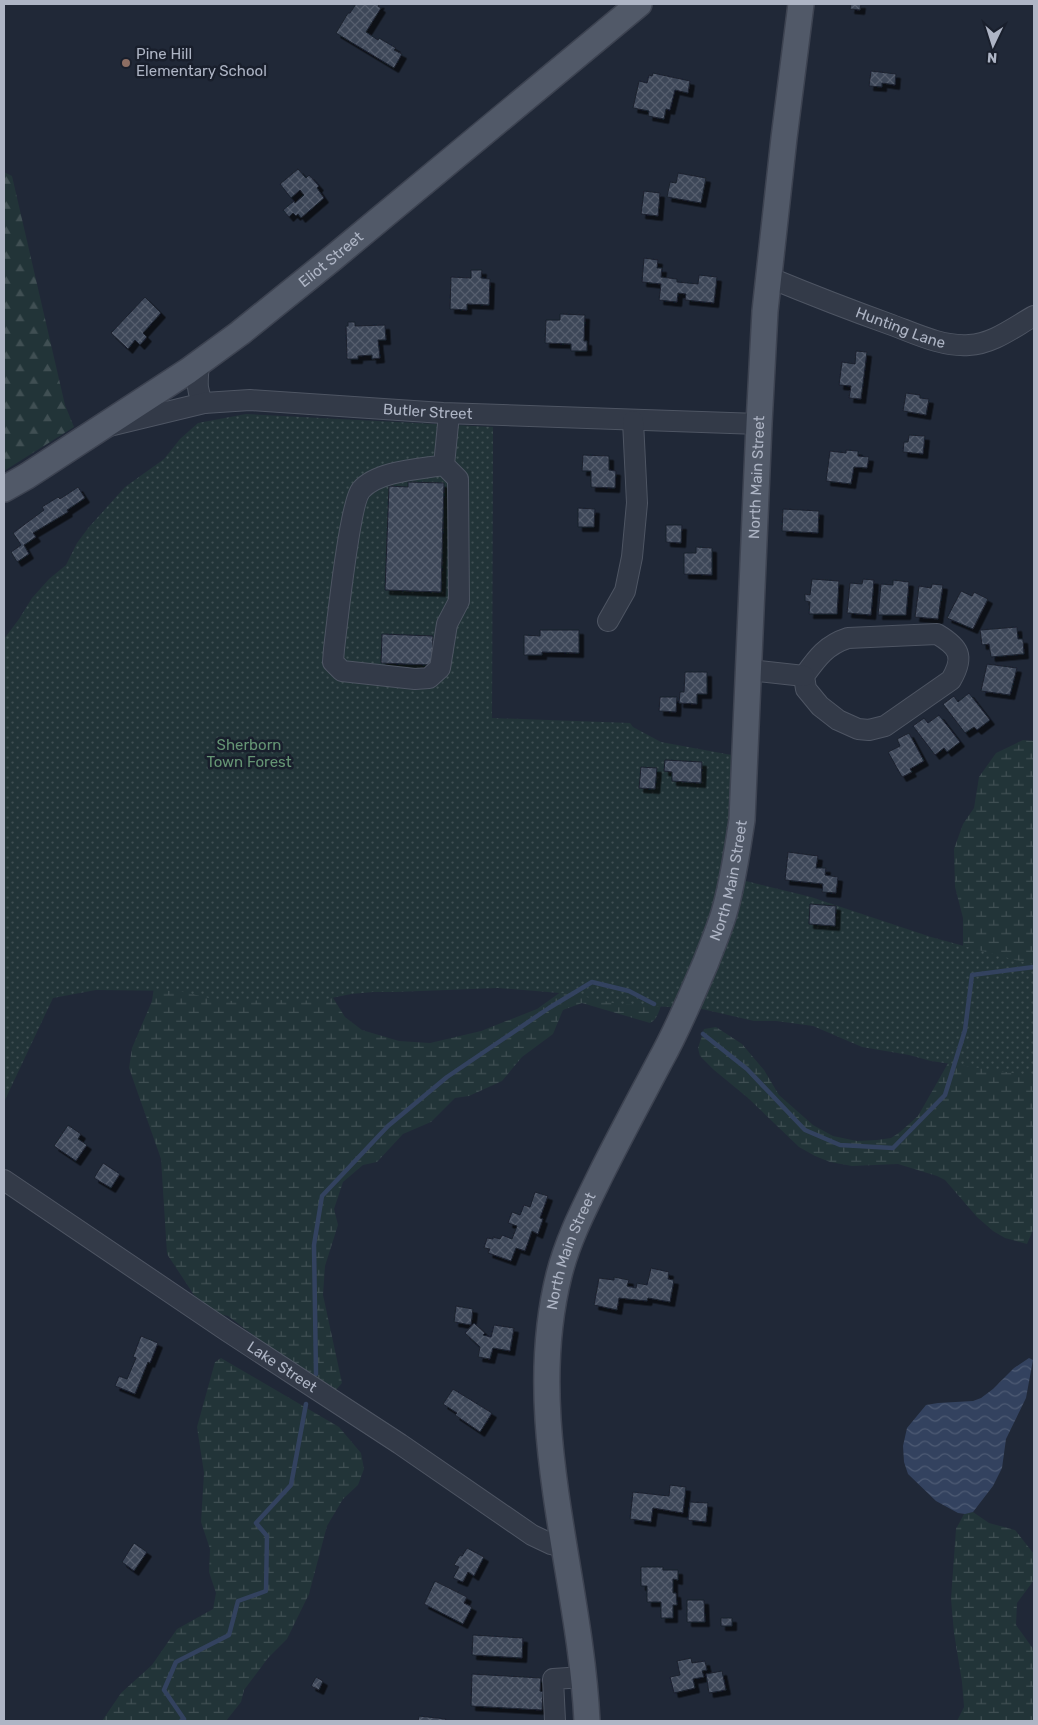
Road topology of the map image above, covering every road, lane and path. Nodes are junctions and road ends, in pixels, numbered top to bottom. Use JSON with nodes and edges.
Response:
{"nodes":[{"id":1,"x":639,"y":4,"type":"edge"},
{"id":2,"x":801,"y":4,"type":"edge"},
{"id":3,"x":768,"y":277,"type":"junction"},
{"id":4,"x":1034,"y":316,"type":"edge"},
{"id":5,"x":198,"y":363,"type":"junction"},
{"id":6,"x":204,"y":403,"type":"junction"},
{"id":7,"x":449,"y":414,"type":"junction"},
{"id":8,"x":633,"y":420,"type":"junction"},
{"id":9,"x":758,"y":424,"type":"junction"},
{"id":10,"x":100,"y":428,"type":"junction"},
{"id":11,"x":444,"y":465,"type":"junction"},
{"id":12,"x":4,"y":489,"type":"edge"},
{"id":13,"x":608,"y":621,"type":"dead end"},
{"id":14,"x":749,"y":670,"type":"junction"},
{"id":15,"x":804,"y":676,"type":"junction"},
{"id":16,"x":4,"y":1180,"type":"edge"},
{"id":17,"x":564,"y":1547,"type":"junction"},
{"id":18,"x":584,"y":1677,"type":"junction"},
{"id":19,"x":555,"y":1721,"type":"edge"},
{"id":20,"x":587,"y":1721,"type":"edge"}],
"edges":[{"from":1,"to":5,"type":"main road","name":"Eliot Street"},
{"from":2,"to":3,"type":"main road","name":"North Main Street"},
{"from":3,"to":4,"type":"street","name":"Hunting Lane"},
{"from":3,"to":9,"type":"main road","name":"North Main Street"},
{"from":5,"to":6,"type":"street"},
{"from":5,"to":10,"type":"main road","name":"Eliot Street"},
{"from":6,"to":7,"type":"street","name":"Butler Street"},
{"from":6,"to":10,"type":"street","name":"Butler Street"},
{"from":7,"to":8,"type":"street","name":"Butler Street"},
{"from":7,"to":11,"type":"street"},
{"from":8,"to":9,"type":"street","name":"Butler Street"},
{"from":8,"to":13,"type":"street"},
{"from":9,"to":14,"type":"main road","name":"North Main Street"},
{"from":10,"to":12,"type":"main road","name":"Eliot Street"},
{"from":11,"to":11,"type":"street"},
{"from":14,"to":15,"type":"street"},
{"from":14,"to":17,"type":"main road","name":"North Main Street"},
{"from":15,"to":15,"type":"street"},
{"from":16,"to":17,"type":"street","name":"Lake Street"},
{"from":17,"to":18,"type":"main road","name":"North Main Street"},
{"from":18,"to":19,"type":"street"},
{"from":18,"to":20,"type":"main road","name":"North Main Street"}]}
